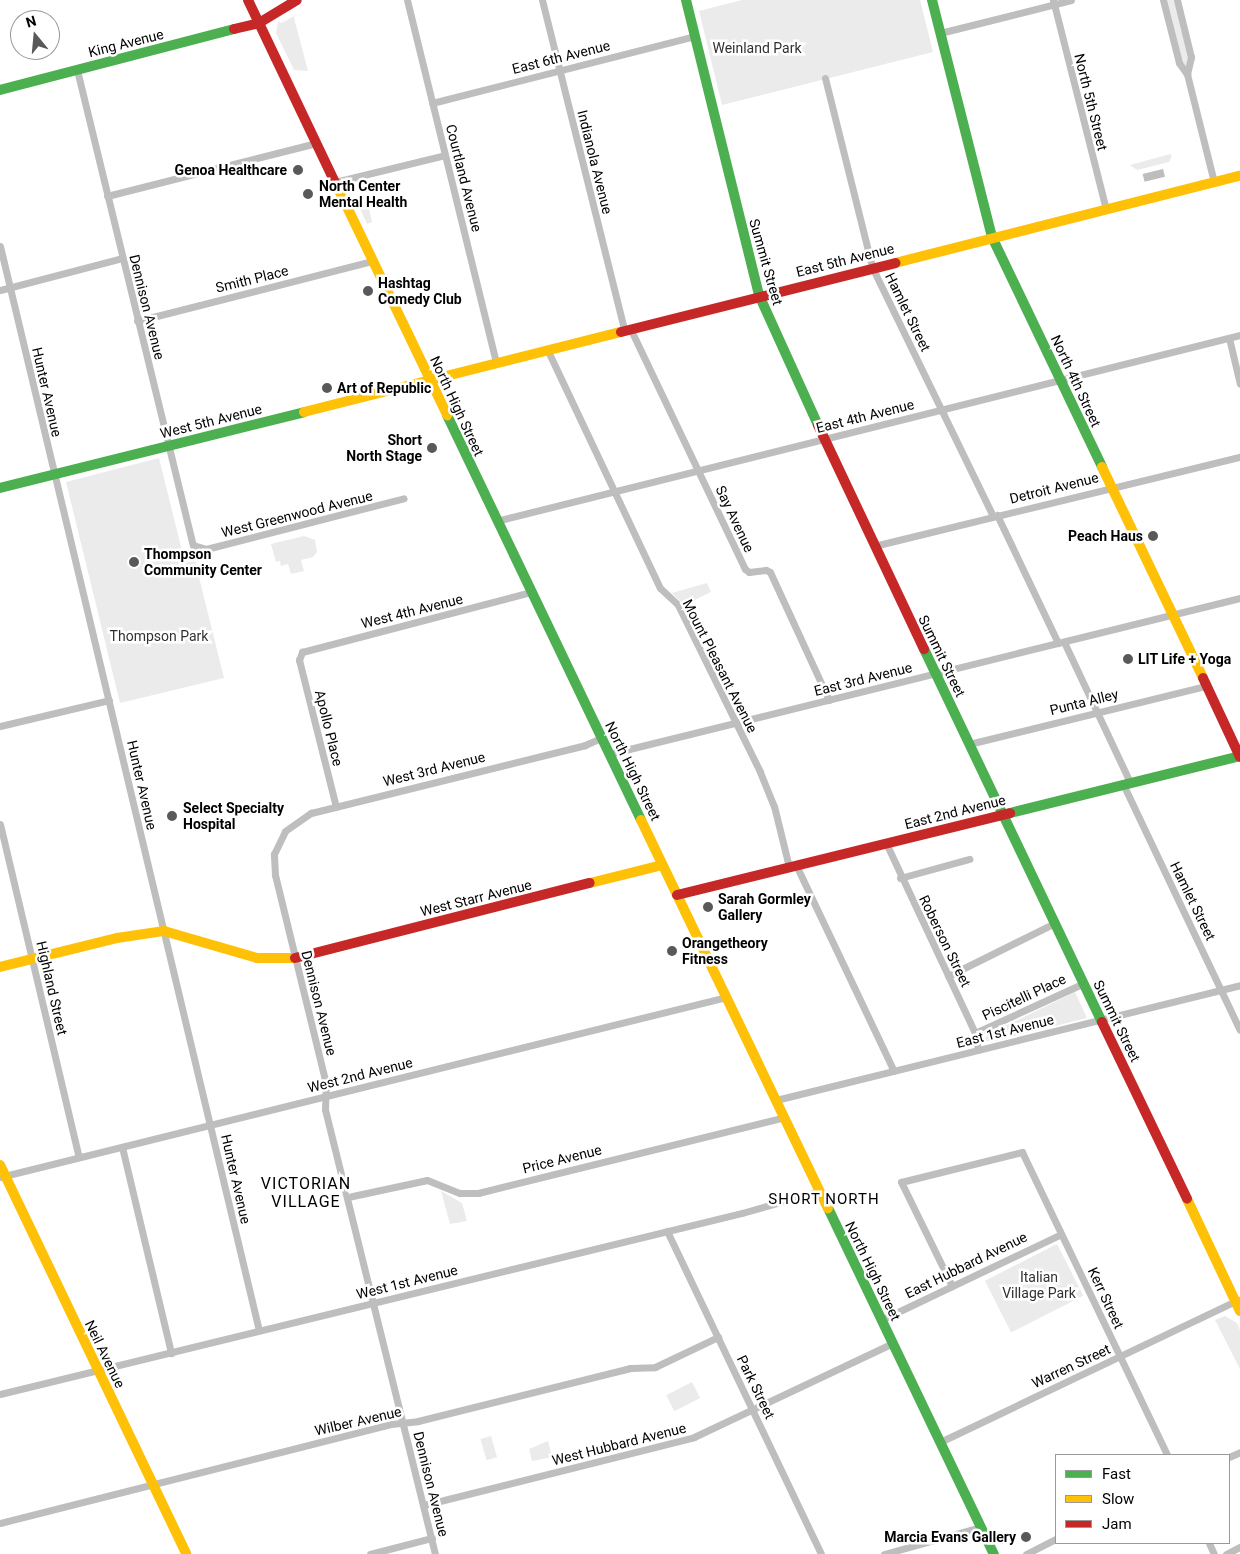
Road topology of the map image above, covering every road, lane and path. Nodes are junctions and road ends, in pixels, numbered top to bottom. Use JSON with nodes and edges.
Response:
{"nodes":[{"id":1,"x":248,"y":0,"type":"edge"},
{"id":2,"x":297,"y":0,"type":"edge"},
{"id":3,"x":407,"y":0,"type":"edge"},
{"id":4,"x":542,"y":0,"type":"edge"},
{"id":5,"x":686,"y":0,"type":"edge"},
{"id":6,"x":932,"y":0,"type":"edge"},
{"id":7,"x":1071,"y":0,"type":"edge"},
{"id":8,"x":1164,"y":0,"type":"edge"},
{"id":9,"x":1177,"y":0,"type":"edge"},
{"id":10,"x":1054,"y":2,"type":"edge"},
{"id":11,"x":259,"y":23,"type":"junction"},
{"id":12,"x":940,"y":33,"type":"junction"},
{"id":13,"x":695,"y":36,"type":"junction"},
{"id":14,"x":77,"y":70,"type":"junction"},
{"id":15,"x":559,"y":71,"type":"junction"},
{"id":16,"x":1187,"y":74,"type":"junction"},
{"id":17,"x":825,"y":78,"type":"dead end"},
{"id":18,"x":0,"y":90,"type":"edge"},
{"id":19,"x":432,"y":103,"type":"junction"},
{"id":20,"x":316,"y":143,"type":"junction"},
{"id":21,"x":445,"y":155,"type":"junction"},
{"id":22,"x":1240,"y":176,"type":"edge"},
{"id":23,"x":335,"y":182,"type":"junction"},
{"id":24,"x":1214,"y":182,"type":"junction"},
{"id":25,"x":107,"y":196,"type":"junction"},
{"id":26,"x":1106,"y":209,"type":"junction"},
{"id":27,"x":992,"y":237,"type":"junction"},
{"id":28,"x":0,"y":246,"type":"edge"},
{"id":29,"x":122,"y":258,"type":"junction"},
{"id":30,"x":373,"y":261,"type":"junction"},
{"id":31,"x":872,"y":267,"type":"junction"},
{"id":32,"x":10,"y":287,"type":"junction"},
{"id":33,"x":0,"y":290,"type":"edge"},
{"id":34,"x":759,"y":295,"type":"junction"},
{"id":35,"x":137,"y":321,"type":"junction"},
{"id":36,"x":627,"y":329,"type":"junction"},
{"id":37,"x":1240,"y":335,"type":"edge"},
{"id":38,"x":1228,"y":338,"type":"junction"},
{"id":39,"x":546,"y":349,"type":"junction"},
{"id":40,"x":496,"y":362,"type":"junction"},
{"id":41,"x":428,"y":379,"type":"junction"},
{"id":42,"x":1060,"y":380,"type":"junction"},
{"id":43,"x":1240,"y":384,"type":"edge"},
{"id":44,"x":942,"y":409,"type":"junction"},
{"id":45,"x":822,"y":439,"type":"junction"},
{"id":46,"x":167,"y":446,"type":"junction"},
{"id":47,"x":1240,"y":457,"type":"edge"},
{"id":48,"x":698,"y":470,"type":"junction"},
{"id":49,"x":55,"y":475,"type":"junction"},
{"id":50,"x":1111,"y":487,"type":"junction"},
{"id":51,"x":0,"y":488,"type":"edge"},
{"id":52,"x":614,"y":491,"type":"junction"},
{"id":53,"x":404,"y":498,"type":"dead end"},
{"id":54,"x":995,"y":516,"type":"junction"},
{"id":55,"x":496,"y":520,"type":"junction"},
{"id":56,"x":874,"y":546,"type":"junction"},
{"id":57,"x":196,"y":548,"type":"joint"},
{"id":58,"x":531,"y":592,"type":"junction"},
{"id":59,"x":1240,"y":598,"type":"edge"},
{"id":60,"x":1172,"y":615,"type":"junction"},
{"id":61,"x":1061,"y":642,"type":"junction"},
{"id":62,"x":300,"y":655,"type":"joint"},
{"id":63,"x":935,"y":674,"type":"junction"},
{"id":64,"x":1206,"y":686,"type":"junction"},
{"id":65,"x":108,"y":700,"type":"junction"},
{"id":66,"x":829,"y":700,"type":"junction"},
{"id":67,"x":1096,"y":712,"type":"junction"},
{"id":68,"x":736,"y":723,"type":"junction"},
{"id":69,"x":0,"y":726,"type":"edge"},
{"id":70,"x":601,"y":738,"type":"junction"},
{"id":71,"x":969,"y":744,"type":"junction"},
{"id":72,"x":609,"y":754,"type":"junction"},
{"id":73,"x":1240,"y":756,"type":"edge"},
{"id":74,"x":1127,"y":783,"type":"junction"},
{"id":75,"x":336,"y":807,"type":"junction"},
{"id":76,"x":1003,"y":814,"type":"junction"},
{"id":77,"x":0,"y":824,"type":"edge"},
{"id":78,"x":280,"y":838,"type":"joint"},
{"id":79,"x":886,"y":843,"type":"junction"},
{"id":80,"x":969,"y":859,"type":"dead end"},
{"id":81,"x":662,"y":865,"type":"junction"},
{"id":82,"x":792,"y":866,"type":"junction"},
{"id":83,"x":900,"y":878,"type":"junction"},
{"id":84,"x":677,"y":895,"type":"junction"},
{"id":85,"x":1055,"y":923,"type":"junction"},
{"id":86,"x":164,"y":931,"type":"junction"},
{"id":87,"x":296,"y":958,"type":"junction"},
{"id":88,"x":32,"y":959,"type":"junction"},
{"id":89,"x":0,"y":967,"type":"edge"},
{"id":90,"x":948,"y":976,"type":"junction"},
{"id":91,"x":1084,"y":983,"type":"junction"},
{"id":92,"x":1240,"y":985,"type":"edge"},
{"id":93,"x":1222,"y":990,"type":"junction"},
{"id":94,"x":726,"y":997,"type":"junction"},
{"id":95,"x":1101,"y":1019,"type":"junction"},
{"id":96,"x":1240,"y":1030,"type":"edge"},
{"id":97,"x":975,"y":1033,"type":"junction"},
{"id":98,"x":978,"y":1050,"type":"junction"},
{"id":99,"x":894,"y":1071,"type":"junction"},
{"id":100,"x":325,"y":1096,"type":"junction"},
{"id":101,"x":776,"y":1100,"type":"junction"},
{"id":102,"x":784,"y":1117,"type":"junction"},
{"id":103,"x":210,"y":1126,"type":"junction"},
{"id":104,"x":122,"y":1147,"type":"junction"},
{"id":105,"x":80,"y":1157,"type":"junction"},
{"id":106,"x":0,"y":1165,"type":"edge"},
{"id":107,"x":2,"y":1176,"type":"edge"},
{"id":108,"x":819,"y":1191,"type":"junction"},
{"id":109,"x":348,"y":1197,"type":"junction"},
{"id":110,"x":668,"y":1231,"type":"junction"},
{"id":111,"x":1061,"y":1234,"type":"junction"},
{"id":112,"x":952,"y":1286,"type":"junction"},
{"id":113,"x":1237,"y":1300,"type":"edge"},
{"id":114,"x":375,"y":1303,"type":"junction"},
{"id":115,"x":1240,"y":1312,"type":"edge"},
{"id":116,"x":881,"y":1320,"type":"junction"},
{"id":117,"x":259,"y":1331,"type":"junction"},
{"id":118,"x":718,"y":1337,"type":"junction"},
{"id":119,"x":893,"y":1343,"type":"junction"},
{"id":120,"x":170,"y":1353,"type":"junction"},
{"id":121,"x":1120,"y":1357,"type":"junction"},
{"id":122,"x":97,"y":1370,"type":"junction"},
{"id":123,"x":0,"y":1394,"type":"edge"},
{"id":124,"x":753,"y":1409,"type":"junction"},
{"id":125,"x":403,"y":1423,"type":"junction"},
{"id":126,"x":940,"y":1442,"type":"junction"},
{"id":127,"x":1167,"y":1454,"type":"edge"},
{"id":128,"x":152,"y":1484,"type":"junction"},
{"id":129,"x":424,"y":1505,"type":"junction"},
{"id":130,"x":0,"y":1522,"type":"edge"},
{"id":131,"x":981,"y":1527,"type":"junction"},
{"id":132,"x":432,"y":1538,"type":"junction"},
{"id":133,"x":1055,"y":1540,"type":"edge"},
{"id":134,"x":1240,"y":1547,"type":"edge"},
{"id":135,"x":186,"y":1554,"type":"edge"},
{"id":136,"x":370,"y":1554,"type":"edge"},
{"id":137,"x":435,"y":1554,"type":"edge"},
{"id":138,"x":821,"y":1554,"type":"edge"},
{"id":139,"x":884,"y":1554,"type":"edge"},
{"id":140,"x":994,"y":1554,"type":"edge"},
{"id":141,"x":1026,"y":1554,"type":"edge"},
{"id":142,"x":1226,"y":1554,"type":"edge"}],
"edges":[{"from":1,"to":11,"type":"main road","name":"North High Street"},
{"from":2,"to":11,"type":"main road","name":"King Avenue"},
{"from":3,"to":19,"type":"street","name":"Courtland Avenue"},
{"from":4,"to":15,"type":"street","name":"Indianola Avenue"},
{"from":5,"to":13,"type":"main road","name":"Summit Street"},
{"from":6,"to":12,"type":"main road","name":"North 4th Street"},
{"from":7,"to":10,"type":"street"},
{"from":8,"to":16,"type":"street"},
{"from":9,"to":16,"type":"street"},
{"from":10,"to":12,"type":"street"},
{"from":10,"to":26,"type":"street","name":"North 5th Street"},
{"from":11,"to":14,"type":"main road","name":"King Avenue"},
{"from":11,"to":20,"type":"main road","name":"North High Street"},
{"from":12,"to":27,"type":"main road","name":"North 4th Street"},
{"from":13,"to":15,"type":"street","name":"East 6th Avenue"},
{"from":13,"to":34,"type":"main road","name":"Summit Street"},
{"from":14,"to":18,"type":"main road","name":"King Avenue"},
{"from":14,"to":25,"type":"street","name":"Dennison Avenue"},
{"from":15,"to":19,"type":"street","name":"East 6th Avenue"},
{"from":15,"to":36,"type":"street","name":"Indianola Avenue"},
{"from":16,"to":24,"type":"street"},
{"from":17,"to":31,"type":"street","name":"Hamlet Street"},
{"from":19,"to":21,"type":"street","name":"Courtland Avenue"},
{"from":20,"to":23,"type":"main road","name":"North High Street"},
{"from":20,"to":25,"type":"street"},
{"from":21,"to":23,"type":"street"},
{"from":21,"to":40,"type":"street","name":"Courtland Avenue"},
{"from":22,"to":24,"type":"main road","name":"East 5th Avenue"},
{"from":23,"to":30,"type":"main road","name":"North High Street"},
{"from":24,"to":26,"type":"main road","name":"East 5th Avenue"},
{"from":25,"to":29,"type":"street","name":"Dennison Avenue"},
{"from":26,"to":27,"type":"main road","name":"East 5th Avenue"},
{"from":27,"to":31,"type":"main road","name":"East 5th Avenue"},
{"from":27,"to":42,"type":"main road","name":"North 4th Street"},
{"from":28,"to":32,"type":"street","name":"Hunter Avenue"},
{"from":29,"to":32,"type":"street"},
{"from":29,"to":35,"type":"street","name":"Dennison Avenue"},
{"from":30,"to":35,"type":"street","name":"Smith Place"},
{"from":30,"to":41,"type":"main road","name":"North High Street"},
{"from":31,"to":34,"type":"main road","name":"East 5th Avenue"},
{"from":31,"to":44,"type":"street","name":"Hamlet Street"},
{"from":32,"to":33,"type":"street"},
{"from":32,"to":49,"type":"street","name":"Hunter Avenue"},
{"from":34,"to":36,"type":"main road","name":"East 5th Avenue"},
{"from":34,"to":45,"type":"main road","name":"Summit Street"},
{"from":35,"to":46,"type":"street","name":"Dennison Avenue"},
{"from":36,"to":39,"type":"main road","name":"East 5th Avenue"},
{"from":36,"to":48,"type":"street","name":"Say Avenue"},
{"from":37,"to":38,"type":"street","name":"East 4th Avenue"},
{"from":38,"to":42,"type":"street","name":"East 4th Avenue"},
{"from":38,"to":43,"type":"street"},
{"from":39,"to":40,"type":"main road","name":"East 5th Avenue"},
{"from":39,"to":52,"type":"street","name":"Mount Pleasant Avenue"},
{"from":40,"to":41,"type":"main road","name":"East 5th Avenue"},
{"from":41,"to":46,"type":"main road","name":"West 5th Avenue"},
{"from":41,"to":55,"type":"main road","name":"North High Street"},
{"from":42,"to":44,"type":"street","name":"East 4th Avenue"},
{"from":42,"to":50,"type":"main road","name":"North 4th Street"},
{"from":44,"to":45,"type":"street","name":"East 4th Avenue"},
{"from":44,"to":54,"type":"street","name":"Hamlet Street"},
{"from":45,"to":48,"type":"street","name":"East 4th Avenue"},
{"from":45,"to":56,"type":"main road","name":"Summit Street"},
{"from":46,"to":49,"type":"main road","name":"West 5th Avenue"},
{"from":46,"to":57,"type":"street","name":"Dennison Avenue"},
{"from":47,"to":50,"type":"street","name":"Detroit Avenue"},
{"from":48,"to":52,"type":"street","name":"East 4th Avenue"},
{"from":48,"to":66,"type":"street","name":"Say Avenue"},
{"from":49,"to":51,"type":"main road","name":"West 5th Avenue"},
{"from":49,"to":65,"type":"street","name":"Hunter Avenue"},
{"from":50,"to":54,"type":"street","name":"Detroit Avenue"},
{"from":50,"to":60,"type":"main road","name":"North 4th Street"},
{"from":52,"to":55,"type":"street","name":"East 4th Avenue"},
{"from":52,"to":68,"type":"street","name":"Mount Pleasant Avenue"},
{"from":53,"to":57,"type":"street","name":"West Greenwood Avenue"},
{"from":54,"to":56,"type":"street","name":"Detroit Avenue"},
{"from":54,"to":61,"type":"street","name":"Hamlet Street"},
{"from":55,"to":58,"type":"main road","name":"North High Street"},
{"from":56,"to":63,"type":"main road","name":"Summit Street"},
{"from":58,"to":62,"type":"street","name":"West 4th Avenue"},
{"from":58,"to":70,"type":"main road","name":"North High Street"},
{"from":59,"to":60,"type":"street","name":"East 3rd Avenue"},
{"from":60,"to":61,"type":"street","name":"East 3rd Avenue"},
{"from":60,"to":64,"type":"main road","name":"North 4th Street"},
{"from":61,"to":63,"type":"street","name":"East 3rd Avenue"},
{"from":61,"to":67,"type":"street","name":"Hamlet Street"},
{"from":62,"to":75,"type":"street","name":"Apollo Place"},
{"from":63,"to":66,"type":"street","name":"East 3rd Avenue"},
{"from":63,"to":71,"type":"main road","name":"Summit Street"},
{"from":64,"to":67,"type":"street","name":"Punta Alley"},
{"from":64,"to":73,"type":"main road","name":"North 4th Street"},
{"from":65,"to":69,"type":"street"},
{"from":65,"to":86,"type":"street","name":"Hunter Avenue"},
{"from":66,"to":68,"type":"street","name":"East 3rd Avenue"},
{"from":67,"to":71,"type":"street","name":"Punta Alley"},
{"from":67,"to":74,"type":"street","name":"Hamlet Street"},
{"from":68,"to":72,"type":"street","name":"East 3rd Avenue"},
{"from":68,"to":82,"type":"street","name":"Mount Pleasant Avenue"},
{"from":70,"to":72,"type":"main road","name":"North High Street"},
{"from":70,"to":75,"type":"street","name":"West 3rd Avenue"},
{"from":71,"to":76,"type":"main road","name":"Summit Street"},
{"from":72,"to":81,"type":"main road","name":"North High Street"},
{"from":73,"to":74,"type":"main road","name":"East 2nd Avenue"},
{"from":74,"to":76,"type":"main road","name":"East 2nd Avenue"},
{"from":74,"to":93,"type":"street","name":"Hamlet Street"},
{"from":75,"to":78,"type":"street","name":"West 3rd Avenue"},
{"from":76,"to":79,"type":"main road","name":"East 2nd Avenue"},
{"from":76,"to":85,"type":"main road","name":"Summit Street"},
{"from":77,"to":88,"type":"street","name":"Highland Street"},
{"from":78,"to":87,"type":"street","name":"Dennison Avenue"},
{"from":79,"to":82,"type":"main road","name":"East 2nd Avenue"},
{"from":79,"to":83,"type":"street","name":"Roberson Street"},
{"from":80,"to":83,"type":"street"},
{"from":81,"to":84,"type":"main road","name":"North High Street"},
{"from":81,"to":87,"type":"main road","name":"West Starr Avenue"},
{"from":82,"to":84,"type":"main road","name":"East 2nd Avenue"},
{"from":82,"to":99,"type":"street","name":"Mount Pleasant Avenue"},
{"from":83,"to":90,"type":"street","name":"Roberson Street"},
{"from":84,"to":94,"type":"main road","name":"North High Street"},
{"from":85,"to":90,"type":"street"},
{"from":85,"to":91,"type":"main road","name":"Summit Street"},
{"from":86,"to":87,"type":"main road"},
{"from":86,"to":88,"type":"main road"},
{"from":86,"to":103,"type":"street","name":"Hunter Avenue"},
{"from":87,"to":100,"type":"street","name":"Dennison Avenue"},
{"from":88,"to":89,"type":"main road"},
{"from":88,"to":105,"type":"street","name":"Highland Street"},
{"from":90,"to":97,"type":"street","name":"Roberson Street"},
{"from":91,"to":95,"type":"main road","name":"Summit Street"},
{"from":91,"to":97,"type":"street","name":"Piscitelli Place"},
{"from":92,"to":93,"type":"street","name":"East 1st Avenue"},
{"from":93,"to":95,"type":"street","name":"East 1st Avenue"},
{"from":93,"to":96,"type":"street","name":"Hamlet Street"},
{"from":94,"to":100,"type":"street","name":"West 2nd Avenue"},
{"from":94,"to":101,"type":"main road","name":"North High Street"},
{"from":95,"to":98,"type":"street","name":"East 1st Avenue"},
{"from":95,"to":113,"type":"main road","name":"Summit Street"},
{"from":97,"to":98,"type":"street","name":"Roberson Street"},
{"from":98,"to":99,"type":"street","name":"East 1st Avenue"},
{"from":99,"to":101,"type":"street","name":"East 1st Avenue"},
{"from":100,"to":103,"type":"street","name":"West 2nd Avenue"},
{"from":100,"to":109,"type":"street","name":"Dennison Avenue"},
{"from":101,"to":102,"type":"main road","name":"North High Street"},
{"from":102,"to":108,"type":"main road","name":"North High Street"},
{"from":102,"to":109,"type":"street","name":"Price Avenue"},
{"from":103,"to":104,"type":"street","name":"West 2nd Avenue"},
{"from":103,"to":117,"type":"street","name":"Hunter Avenue"},
{"from":104,"to":105,"type":"street","name":"West 2nd Avenue"},
{"from":104,"to":120,"type":"street"},
{"from":105,"to":107,"type":"street","name":"West 2nd Avenue"},
{"from":106,"to":107,"type":"main road","name":"Neil Avenue"},
{"from":107,"to":122,"type":"main road","name":"Neil Avenue"},
{"from":108,"to":110,"type":"street","name":"West 1st Avenue"},
{"from":108,"to":116,"type":"main road","name":"North High Street"},
{"from":109,"to":114,"type":"street","name":"Dennison Avenue"},
{"from":110,"to":114,"type":"street","name":"West 1st Avenue"},
{"from":110,"to":118,"type":"street","name":"Park Street"},
{"from":111,"to":112,"type":"street","name":"East Hubbard Avenue"},
{"from":111,"to":112,"type":"street","name":"Kerr Street"},
{"from":111,"to":121,"type":"street","name":"Kerr Street"},
{"from":112,"to":116,"type":"street","name":"East Hubbard Avenue"},
{"from":113,"to":115,"type":"main road","name":"Summit Street"},
{"from":113,"to":121,"type":"street","name":"Warren Street"},
{"from":114,"to":117,"type":"street","name":"West 1st Avenue"},
{"from":114,"to":125,"type":"street","name":"Dennison Avenue"},
{"from":116,"to":119,"type":"main road","name":"North High Street"},
{"from":117,"to":120,"type":"street","name":"West 1st Avenue"},
{"from":118,"to":124,"type":"street","name":"Park Street"},
{"from":118,"to":125,"type":"street","name":"Wilber Avenue"},
{"from":119,"to":124,"type":"street","name":"West Hubbard Avenue"},
{"from":119,"to":126,"type":"main road","name":"North High Street"},
{"from":120,"to":122,"type":"street","name":"West 1st Avenue"},
{"from":121,"to":126,"type":"street","name":"Warren Street"},
{"from":121,"to":127,"type":"street","name":"Kerr Street"},
{"from":122,"to":123,"type":"street","name":"West 1st Avenue"},
{"from":122,"to":128,"type":"main road","name":"Neil Avenue"},
{"from":124,"to":129,"type":"street","name":"West Hubbard Avenue"},
{"from":124,"to":138,"type":"street","name":"Park Street"},
{"from":125,"to":128,"type":"street","name":"Wilber Avenue"},
{"from":125,"to":129,"type":"street","name":"Dennison Avenue"},
{"from":126,"to":131,"type":"main road","name":"North High Street"},
{"from":128,"to":130,"type":"street","name":"Wilber Avenue"},
{"from":128,"to":135,"type":"main road","name":"Neil Avenue"},
{"from":129,"to":132,"type":"street","name":"Dennison Avenue"},
{"from":131,"to":139,"type":"street"},
{"from":131,"to":140,"type":"main road","name":"North High Street"},
{"from":132,"to":136,"type":"street"},
{"from":132,"to":137,"type":"street","name":"Dennison Avenue"},
{"from":133,"to":141,"type":"street"},
{"from":134,"to":142,"type":"street"}]}
